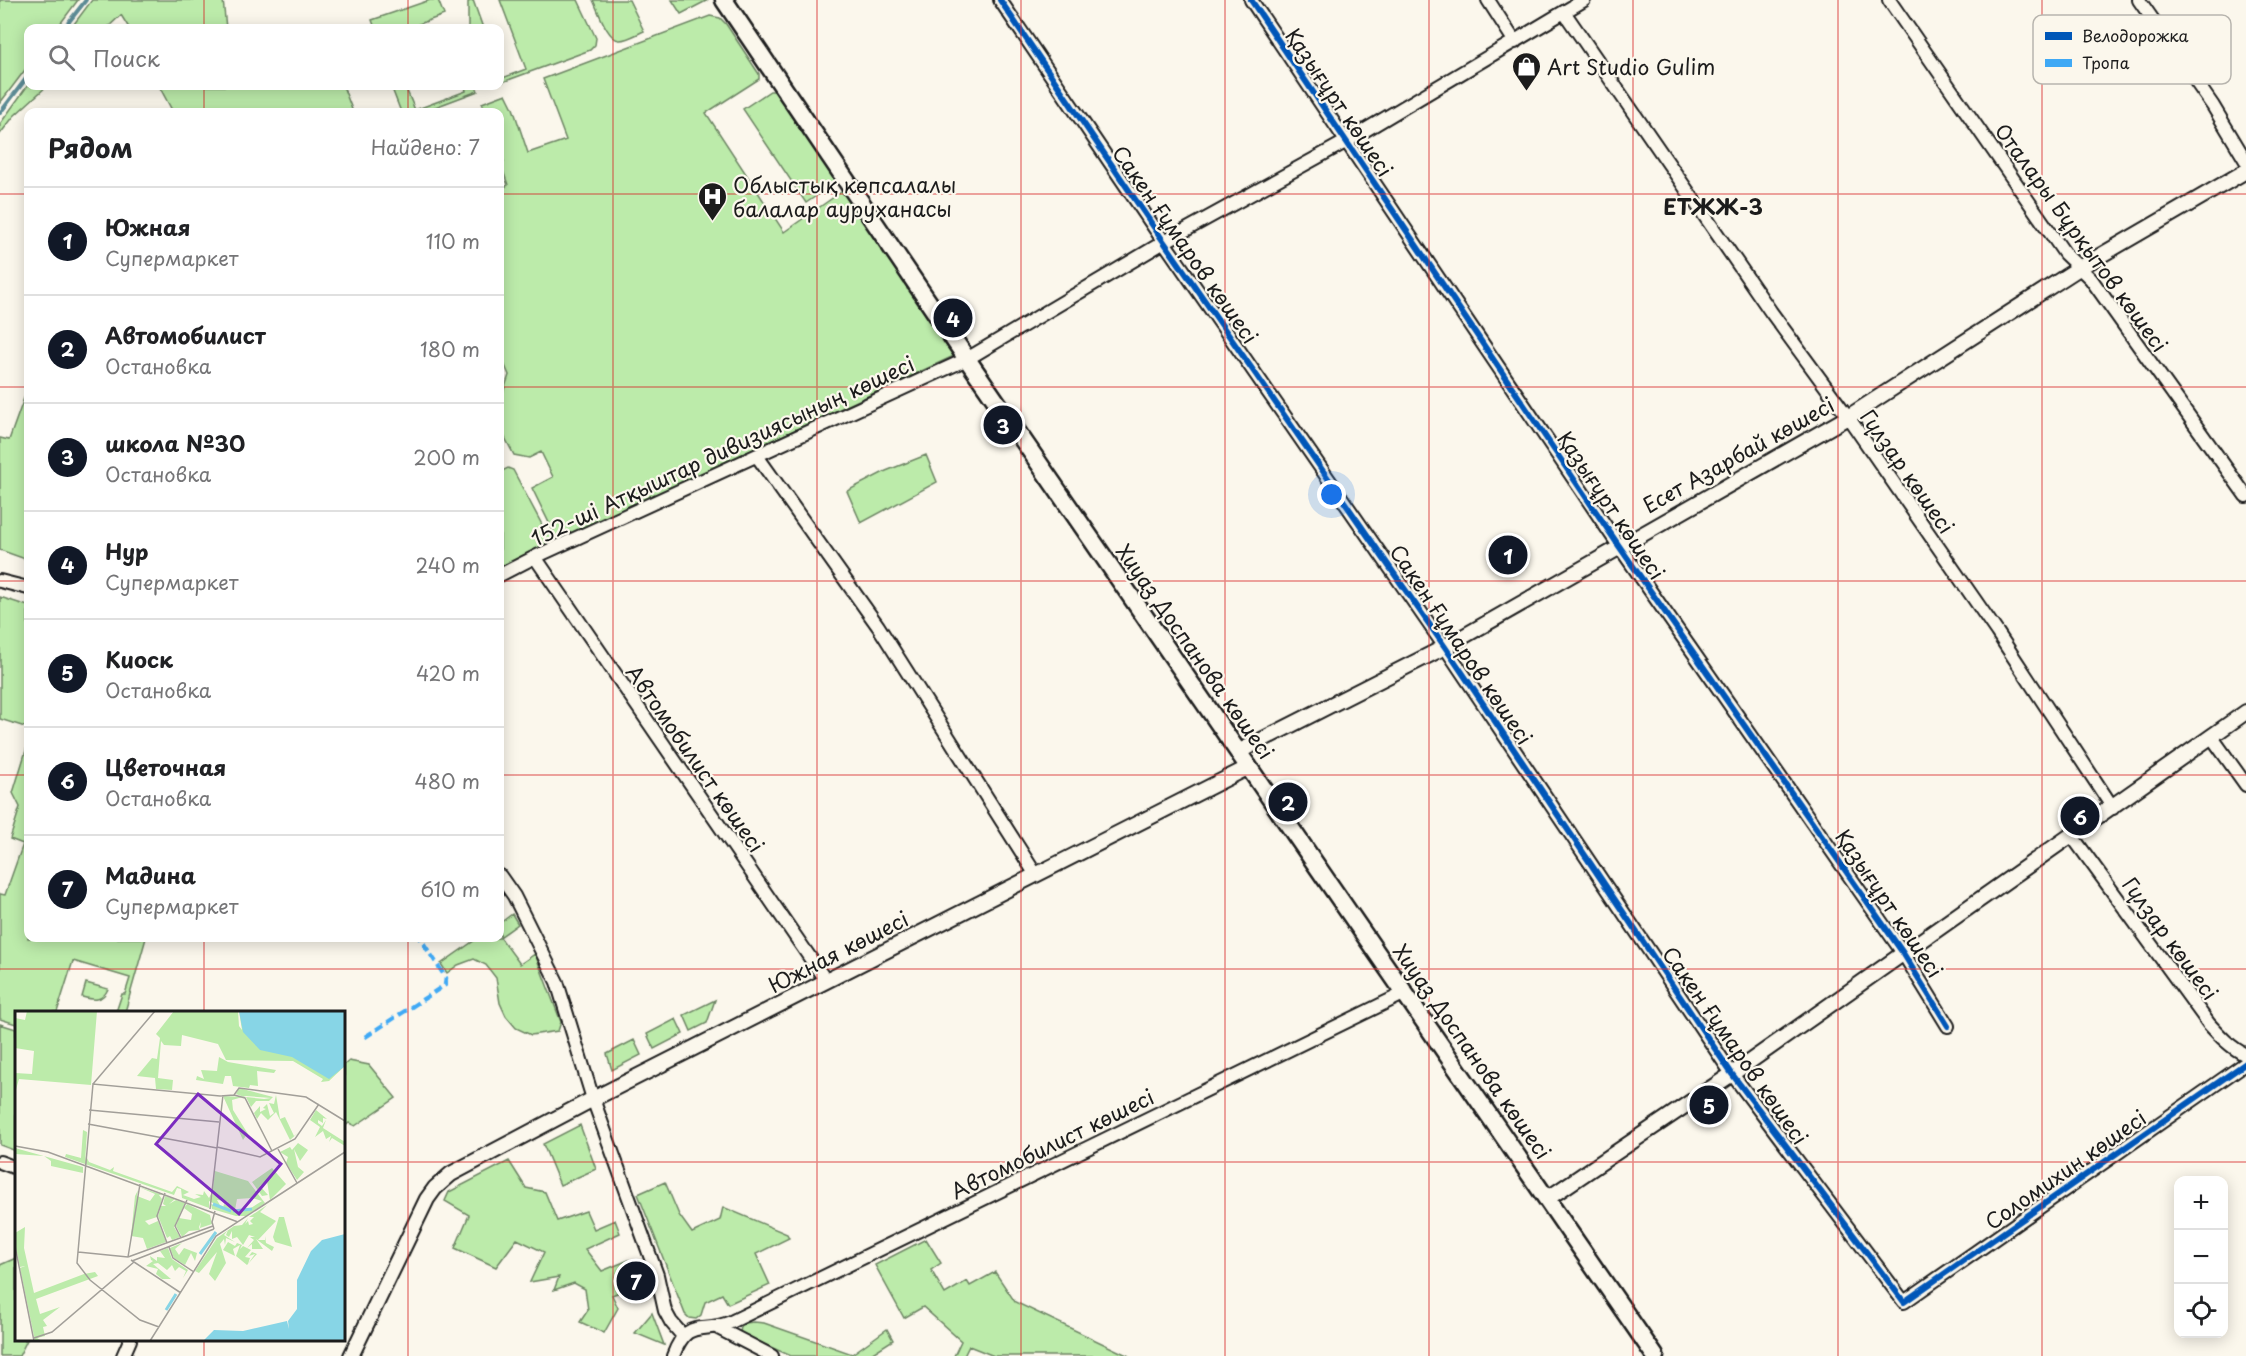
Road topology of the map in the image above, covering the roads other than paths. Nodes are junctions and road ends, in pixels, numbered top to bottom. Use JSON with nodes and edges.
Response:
{"nodes":[{"id":1,"x":1000,"y":0,"type":"edge"},
{"id":2,"x":1251,"y":0,"type":"edge"},
{"id":3,"x":1488,"y":0,"type":"edge"},
{"id":4,"x":1584,"y":0,"type":"edge"},
{"id":5,"x":1889,"y":0,"type":"edge"},
{"id":6,"x":2139,"y":0,"type":"edge"},
{"id":7,"x":726,"y":1,"type":"edge"},
{"id":8,"x":1564,"y":12,"type":"junction"},
{"id":9,"x":2149,"y":15,"type":"edge"},
{"id":10,"x":1515,"y":42,"type":"junction"},
{"id":11,"x":2198,"y":84,"type":"edge"},
{"id":12,"x":1347,"y":141,"type":"junction"},
{"id":13,"x":2246,"y":161,"type":"edge"},
{"id":14,"x":2246,"y":171,"type":"edge"},
{"id":15,"x":1164,"y":242,"type":"junction"},
{"id":16,"x":2079,"y":268,"type":"junction"},
{"id":17,"x":967,"y":359,"type":"junction"},
{"id":18,"x":1848,"y":417,"type":"junction"},
{"id":19,"x":757,"y":456,"type":"junction"},
{"id":20,"x":2246,"y":496,"type":"edge"},
{"id":21,"x":1619,"y":546,"type":"junction"},
{"id":22,"x":535,"y":557,"type":"junction"},
{"id":23,"x":504,"y":573,"type":"edge"},
{"id":24,"x":0,"y":581,"type":"edge"},
{"id":25,"x":24,"y":587,"type":"edge"},
{"id":26,"x":1445,"y":646,"type":"junction"},
{"id":27,"x":2246,"y":712,"type":"edge"},
{"id":28,"x":2211,"y":736,"type":"junction"},
{"id":29,"x":1238,"y":752,"type":"junction"},
{"id":30,"x":1249,"y":767,"type":"junction"},
{"id":31,"x":2246,"y":784,"type":"edge"},
{"id":32,"x":2113,"y":808,"type":"junction"},
{"id":33,"x":2072,"y":836,"type":"junction"},
{"id":34,"x":1036,"y":875,"type":"junction"},
{"id":35,"x":504,"y":882,"type":"edge"},
{"id":36,"x":1903,"y":953,"type":"junction"},
{"id":37,"x":826,"y":981,"type":"junction"},
{"id":38,"x":1405,"y":993,"type":"junction"},
{"id":39,"x":1948,"y":1026,"type":"dead end"},
{"id":40,"x":2246,"y":1054,"type":"edge"},
{"id":41,"x":2246,"y":1062,"type":"edge"},
{"id":42,"x":1732,"y":1074,"type":"junction"},
{"id":43,"x":593,"y":1099,"type":"junction"},
{"id":44,"x":0,"y":1162,"type":"edge"},
{"id":45,"x":15,"y":1168,"type":"edge"},
{"id":46,"x":1547,"y":1199,"type":"junction"},
{"id":47,"x":1904,"y":1302,"type":"joint"},
{"id":48,"x":716,"y":1327,"type":"junction"},
{"id":49,"x":130,"y":1341,"type":"edge"},
{"id":50,"x":678,"y":1345,"type":"edge"},
{"id":51,"x":123,"y":1356,"type":"edge"},
{"id":52,"x":351,"y":1356,"type":"edge"},
{"id":53,"x":772,"y":1356,"type":"edge"},
{"id":54,"x":1655,"y":1356,"type":"edge"}],
"edges":[{"from":1,"to":15,"type":"street","name":"Сакен Ғұмаров көшесі"},
{"from":2,"to":12,"type":"street","name":"Қазығұрт көшесі"},
{"from":3,"to":10,"type":"street"},
{"from":4,"to":8,"type":"street","name":"152-ші Атқыштар дивизиясының көшесі"},
{"from":5,"to":16,"type":"street","name":"Оталары Бұрқытов көшесі"},
{"from":6,"to":9,"type":"street"},
{"from":7,"to":17,"type":"main road","name":"Хиуаз Доспанова көшесі"},
{"from":8,"to":10,"type":"street","name":"152-ші Атқыштар дивизиясының көшесі"},
{"from":8,"to":18,"type":"street","name":"Гүлзар көшесі"},
{"from":10,"to":12,"type":"street","name":"152-ші Атқыштар дивизиясының көшесі"},
{"from":11,"to":13,"type":"street"},
{"from":12,"to":15,"type":"street","name":"152-ші Атқыштар дивизиясының көшесі"},
{"from":12,"to":21,"type":"street","name":"Қазығұрт көшесі"},
{"from":14,"to":16,"type":"street","name":"Есет Азарбай көшесі"},
{"from":15,"to":17,"type":"street","name":"152-ші Атқыштар дивизиясының көшесі"},
{"from":15,"to":26,"type":"street","name":"Сакен Ғұмаров көшесі"},
{"from":16,"to":18,"type":"street","name":"Есет Азарбай көшесі"},
{"from":16,"to":20,"type":"street","name":"Оталары Бұрқытов көшесі"},
{"from":17,"to":19,"type":"street","name":"152-ші Атқыштар дивизиясының көшесі"},
{"from":17,"to":29,"type":"main road","name":"Хиуаз Доспанова көшесі"},
{"from":18,"to":21,"type":"street","name":"Есет Азарбай көшесі"},
{"from":18,"to":32,"type":"street","name":"Гүлзар көшесі"},
{"from":19,"to":22,"type":"street","name":"152-ші Атқыштар дивизиясының көшесі"},
{"from":19,"to":34,"type":"street"},
{"from":21,"to":26,"type":"street","name":"Есет Азарбай көшесі"},
{"from":21,"to":36,"type":"street","name":"Қазығұрт көшесі"},
{"from":22,"to":23,"type":"street","name":"152-ші Атқыштар дивизиясының көшесі"},
{"from":22,"to":37,"type":"street","name":"Автомобилист көшесі"},
{"from":24,"to":25,"type":"street"},
{"from":26,"to":29,"type":"street","name":"Есет Азарбай көшесі"},
{"from":26,"to":42,"type":"street","name":"Сакен Ғұмаров көшесі"},
{"from":27,"to":28,"type":"street"},
{"from":28,"to":31,"type":"street"},
{"from":28,"to":32,"type":"street"},
{"from":29,"to":30,"type":"main road","name":"Хиуаз Доспанова көшесі"},
{"from":30,"to":34,"type":"street","name":"Южная көшесі"},
{"from":30,"to":38,"type":"main road","name":"Хиуаз Доспанова көшесі"},
{"from":32,"to":33,"type":"street"},
{"from":33,"to":36,"type":"street"},
{"from":33,"to":40,"type":"street","name":"Гүлзар көшесі"},
{"from":34,"to":37,"type":"street","name":"Южная көшесі"},
{"from":35,"to":43,"type":"street","name":"Автомобилист көшесі"},
{"from":36,"to":39,"type":"street","name":"Қазығұрт көшесі"},
{"from":36,"to":42,"type":"street"},
{"from":37,"to":43,"type":"street","name":"Южная көшесі"},
{"from":38,"to":46,"type":"main road","name":"Хиуаз Доспанова көшесі"},
{"from":38,"to":48,"type":"street","name":"Автомобилист көшесі"},
{"from":41,"to":47,"type":"street","name":"Соломихин көшесі"},
{"from":42,"to":46,"type":"street"},
{"from":42,"to":47,"type":"street","name":"Сакен Ғұмаров көшесі"},
{"from":43,"to":50,"type":"street","name":"Автомобилист көшесі"},
{"from":43,"to":52,"type":"street","name":"Южная көшесі"},
{"from":44,"to":45,"type":"street"},
{"from":46,"to":54,"type":"main road","name":"Хиуаз Доспанова көшесі"},
{"from":48,"to":50,"type":"street","name":"Автомобилист көшесі"},
{"from":48,"to":53,"type":"street"},
{"from":49,"to":51,"type":"street"}]}
